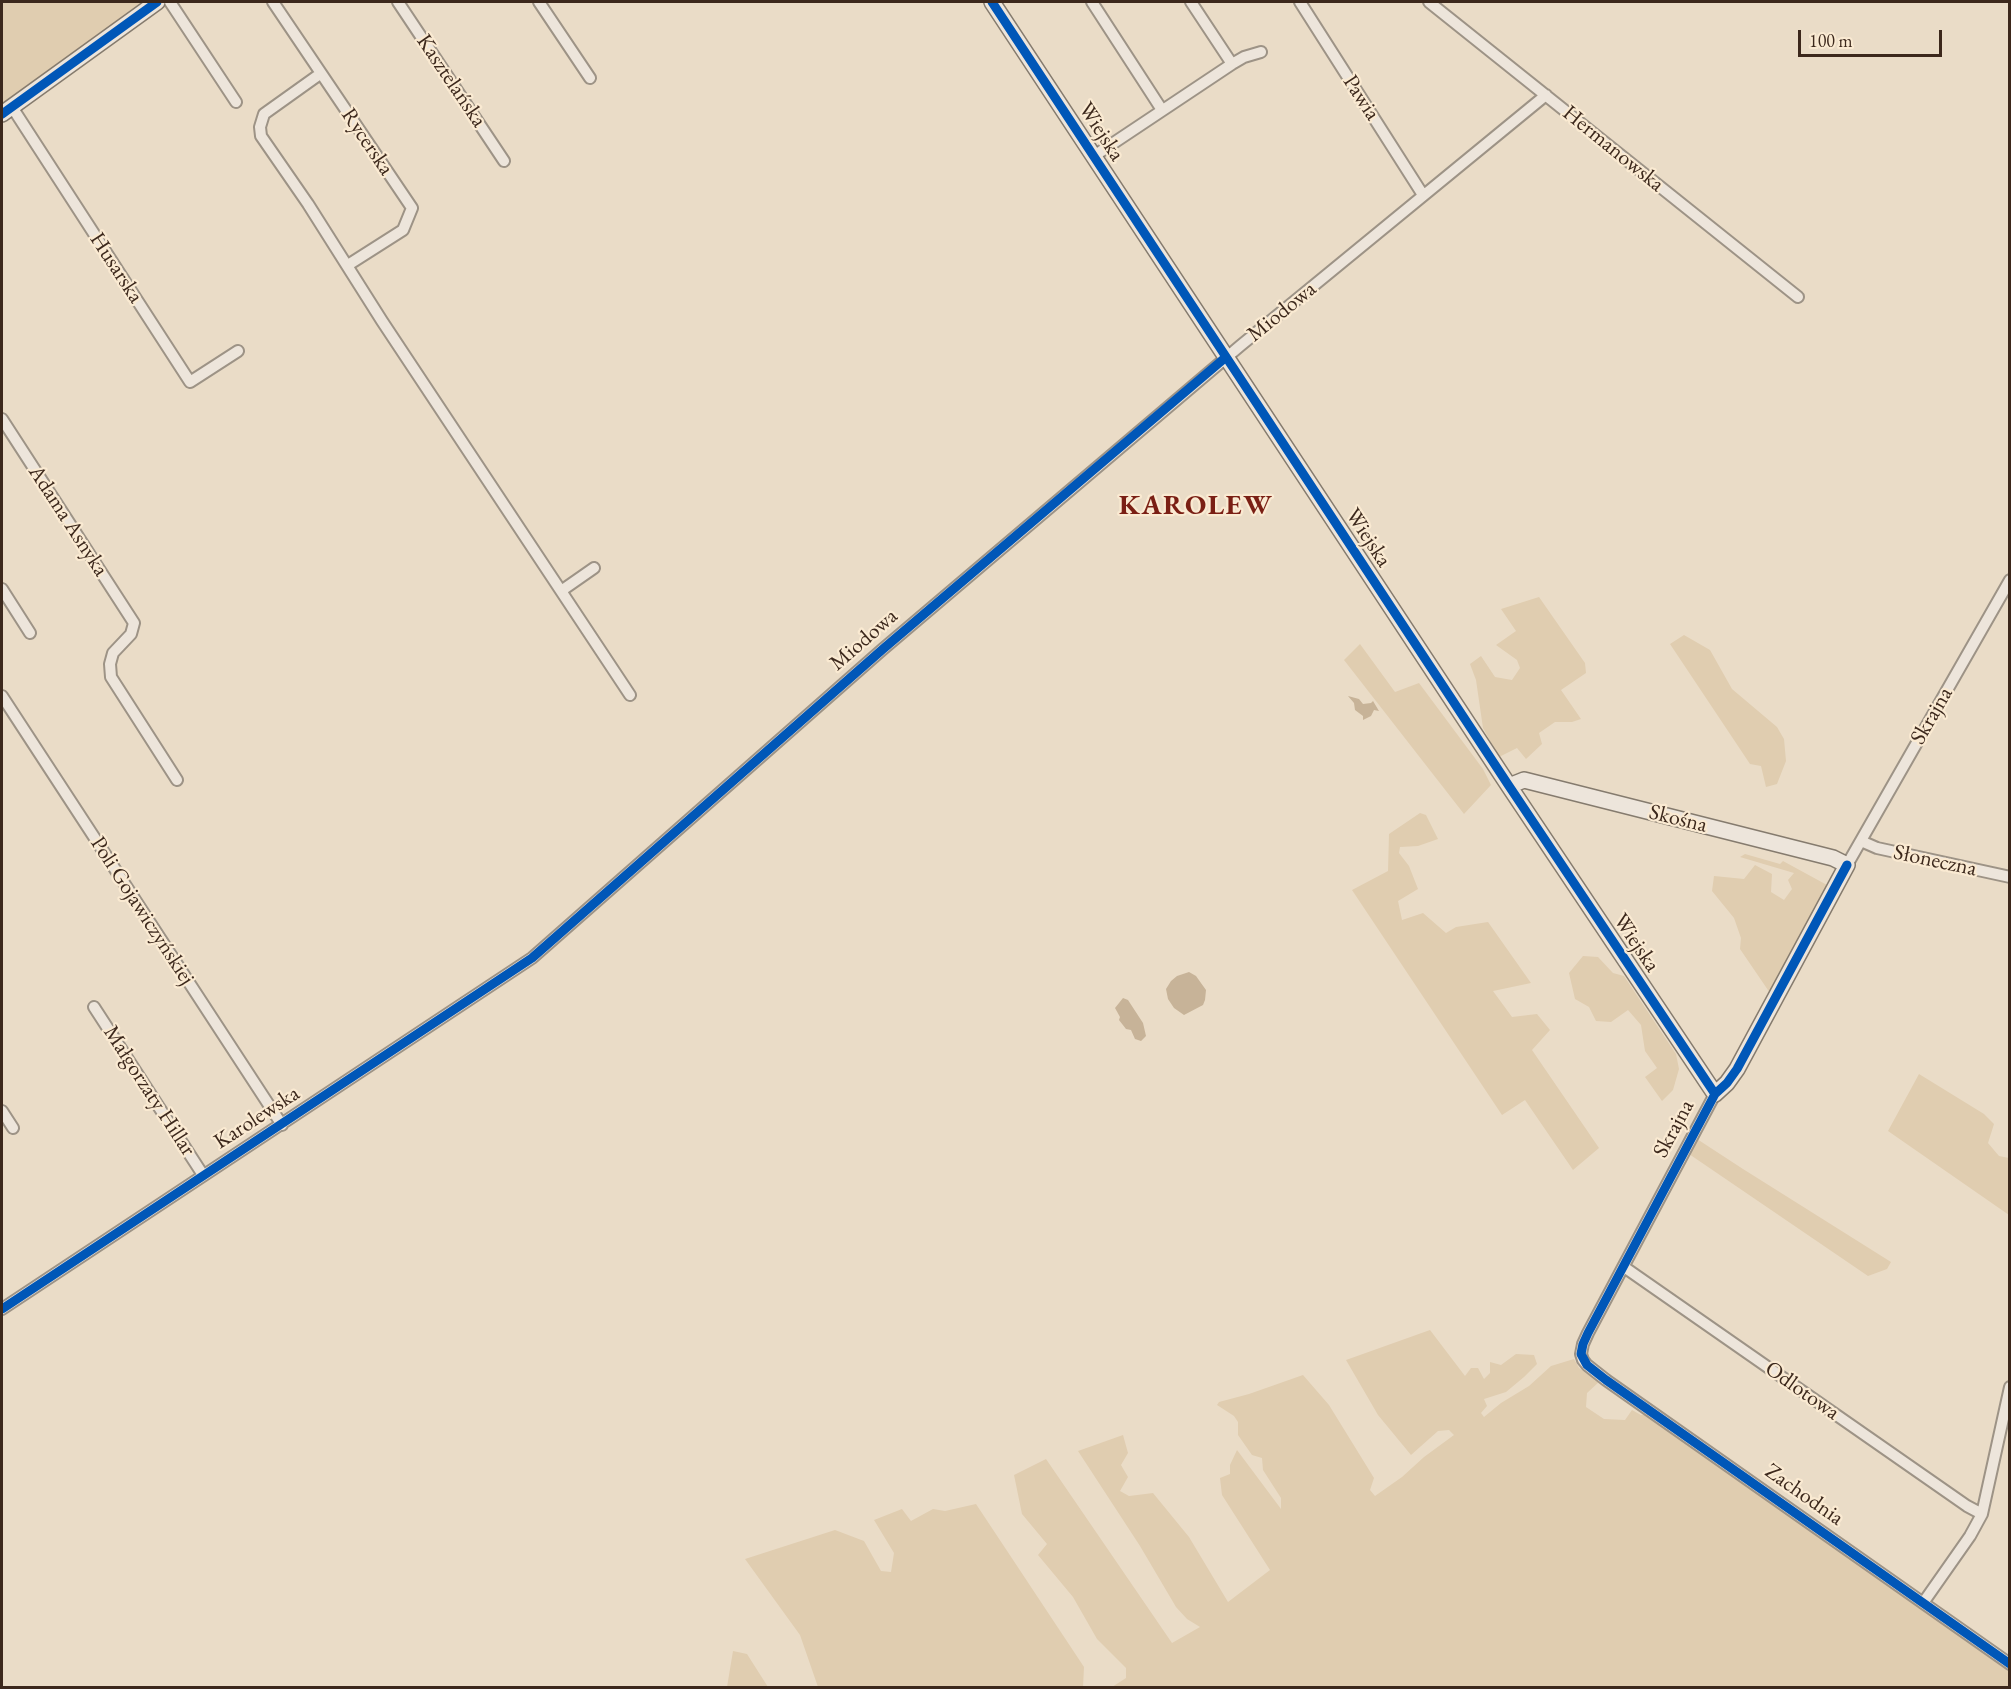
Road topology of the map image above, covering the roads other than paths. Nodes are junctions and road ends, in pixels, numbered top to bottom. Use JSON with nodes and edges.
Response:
{"nodes":[{"id":1,"x":157,"y":2,"type":"edge"},
{"id":2,"x":170,"y":2,"type":"edge"},
{"id":3,"x":273,"y":2,"type":"edge"},
{"id":4,"x":398,"y":2,"type":"edge"},
{"id":5,"x":539,"y":2,"type":"edge"},
{"id":6,"x":992,"y":2,"type":"edge"},
{"id":7,"x":1092,"y":2,"type":"edge"},
{"id":8,"x":1191,"y":2,"type":"edge"},
{"id":9,"x":1300,"y":2,"type":"edge"},
{"id":10,"x":1429,"y":2,"type":"edge"},
{"id":11,"x":1262,"y":52,"type":"dead end"},
{"id":12,"x":1232,"y":64,"type":"junction"},
{"id":13,"x":320,"y":74,"type":"junction"},
{"id":14,"x":591,"y":78,"type":"dead end"},
{"id":15,"x":1546,"y":95,"type":"junction"},
{"id":16,"x":236,"y":102,"type":"dead end"},
{"id":17,"x":7,"y":110,"type":"edge"},
{"id":18,"x":1162,"y":110,"type":"junction"},
{"id":19,"x":1094,"y":156,"type":"junction"},
{"id":20,"x":504,"y":161,"type":"dead end"},
{"id":21,"x":1423,"y":195,"type":"junction"},
{"id":22,"x":348,"y":266,"type":"junction"},
{"id":23,"x":1798,"y":297,"type":"dead end"},
{"id":24,"x":238,"y":351,"type":"dead end"},
{"id":25,"x":1226,"y":357,"type":"junction"},
{"id":26,"x":2,"y":419,"type":"edge"},
{"id":27,"x":594,"y":568,"type":"dead end"},
{"id":28,"x":2008,"y":581,"type":"edge"},
{"id":29,"x":2,"y":589,"type":"edge"},
{"id":30,"x":561,"y":591,"type":"junction"},
{"id":31,"x":30,"y":633,"type":"dead end"},
{"id":32,"x":630,"y":695,"type":"dead end"},
{"id":33,"x":2,"y":696,"type":"edge"},
{"id":34,"x":177,"y":780,"type":"dead end"},
{"id":35,"x":1509,"y":786,"type":"junction"},
{"id":36,"x":1861,"y":841,"type":"junction"},
{"id":37,"x":1848,"y":865,"type":"junction"},
{"id":38,"x":2010,"y":877,"type":"edge"},
{"id":39,"x":532,"y":958,"type":"joint"},
{"id":40,"x":94,"y":1007,"type":"dead end"},
{"id":41,"x":1715,"y":1094,"type":"junction"},
{"id":42,"x":2,"y":1110,"type":"edge"},
{"id":43,"x":282,"y":1125,"type":"junction"},
{"id":44,"x":13,"y":1128,"type":"dead end"},
{"id":45,"x":203,"y":1175,"type":"junction"},
{"id":46,"x":1624,"y":1267,"type":"junction"},
{"id":47,"x":2,"y":1309,"type":"edge"},
{"id":48,"x":1581,"y":1354,"type":"joint"},
{"id":49,"x":2010,"y":1387,"type":"edge"},
{"id":50,"x":1982,"y":1514,"type":"junction"},
{"id":51,"x":1923,"y":1603,"type":"junction"},
{"id":52,"x":2010,"y":1664,"type":"edge"}],
"edges":[{"from":1,"to":17,"type":"street"},
{"from":2,"to":16,"type":"street"},
{"from":3,"to":13,"type":"street","name":"Rycerska"},
{"from":4,"to":20,"type":"street","name":"Kasztelańska"},
{"from":5,"to":14,"type":"street"},
{"from":6,"to":19,"type":"street","name":"Wiejska"},
{"from":7,"to":18,"type":"street"},
{"from":8,"to":12,"type":"street"},
{"from":9,"to":21,"type":"street","name":"Pawia"},
{"from":10,"to":15,"type":"street","name":"Hermanowska"},
{"from":11,"to":12,"type":"street"},
{"from":12,"to":18,"type":"street"},
{"from":13,"to":22,"type":"street"},
{"from":13,"to":22,"type":"street","name":"Rycerska"},
{"from":15,"to":21,"type":"street","name":"Miodowa"},
{"from":15,"to":23,"type":"street","name":"Hermanowska"},
{"from":17,"to":24,"type":"street","name":"Husarska"},
{"from":18,"to":19,"type":"street"},
{"from":19,"to":25,"type":"street","name":"Wiejska"},
{"from":21,"to":25,"type":"street","name":"Miodowa"},
{"from":22,"to":30,"type":"street"},
{"from":25,"to":35,"type":"street","name":"Wiejska"},
{"from":25,"to":39,"type":"street","name":"Miodowa"},
{"from":26,"to":34,"type":"street","name":"Adama Asnyka"},
{"from":27,"to":30,"type":"street"},
{"from":28,"to":36,"type":"street","name":"Skrajna"},
{"from":29,"to":31,"type":"street"},
{"from":30,"to":32,"type":"street"},
{"from":33,"to":43,"type":"street","name":"Poli Gojawiczyńskiej"},
{"from":35,"to":37,"type":"street","name":"Skośna"},
{"from":35,"to":41,"type":"street","name":"Wiejska"},
{"from":36,"to":37,"type":"street","name":"Skrajna"},
{"from":36,"to":38,"type":"street","name":"Słoneczna"},
{"from":37,"to":41,"type":"street","name":"Skrajna"},
{"from":39,"to":43,"type":"street","name":"Karolewska"},
{"from":40,"to":45,"type":"street","name":"Małgorzaty Hillar"},
{"from":41,"to":46,"type":"street","name":"Skrajna"},
{"from":42,"to":44,"type":"street"},
{"from":43,"to":45,"type":"street","name":"Karolewska"},
{"from":45,"to":47,"type":"street","name":"Karolewska"},
{"from":46,"to":48,"type":"street","name":"Skrajna"},
{"from":46,"to":50,"type":"street","name":"Odlotowa"},
{"from":48,"to":51,"type":"street","name":"Zachodnia"},
{"from":49,"to":50,"type":"street"},
{"from":50,"to":51,"type":"street"},
{"from":51,"to":52,"type":"street","name":"Zachodnia"}]}
